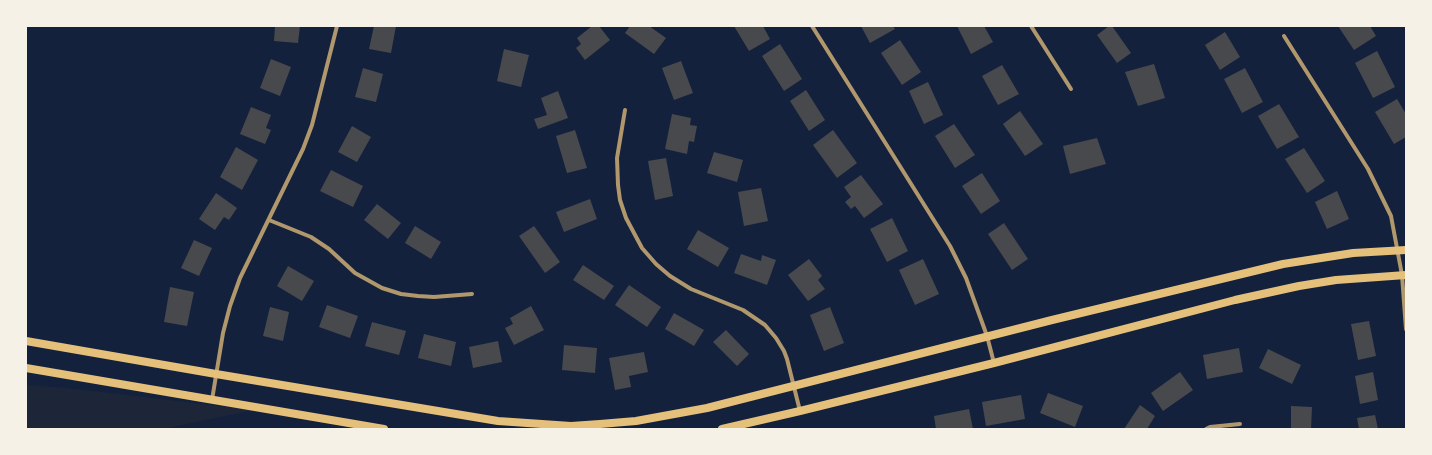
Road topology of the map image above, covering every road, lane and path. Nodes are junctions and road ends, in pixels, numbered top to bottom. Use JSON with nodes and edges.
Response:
{"nodes":[{"id":1,"x":337,"y":26,"type":"edge"},
{"id":2,"x":812,"y":26,"type":"edge"},
{"id":3,"x":1031,"y":26,"type":"edge"},
{"id":4,"x":1284,"y":36,"type":"dead end"},
{"id":5,"x":1071,"y":88,"type":"dead end"},
{"id":6,"x":624,"y":110,"type":"dead end"},
{"id":7,"x":269,"y":220,"type":"junction"},
{"id":8,"x":1402,"y":250,"type":"edge"},
{"id":9,"x":1404,"y":275,"type":"edge"},
{"id":10,"x":472,"y":294,"type":"dead end"},
{"id":11,"x":1406,"y":329,"type":"edge"},
{"id":12,"x":987,"y":336,"type":"junction"},
{"id":13,"x":26,"y":341,"type":"edge"},
{"id":14,"x":994,"y":363,"type":"junction"},
{"id":15,"x":26,"y":368,"type":"edge"},
{"id":16,"x":216,"y":374,"type":"junction"},
{"id":17,"x":794,"y":386,"type":"junction"},
{"id":18,"x":212,"y":400,"type":"junction"},
{"id":19,"x":800,"y":411,"type":"junction"},
{"id":20,"x":1240,"y":424,"type":"dead end"},
{"id":21,"x":533,"y":426,"type":"edge"},
{"id":22,"x":384,"y":429,"type":"edge"},
{"id":23,"x":722,"y":429,"type":"edge"},
{"id":24,"x":1206,"y":429,"type":"edge"}],
"edges":[{"from":1,"to":7,"type":"street"},
{"from":2,"to":12,"type":"street"},
{"from":3,"to":5,"type":"street"},
{"from":4,"to":8,"type":"street"},
{"from":6,"to":17,"type":"street"},
{"from":7,"to":10,"type":"street"},
{"from":7,"to":16,"type":"street"},
{"from":8,"to":9,"type":"street"},
{"from":8,"to":12,"type":"main road"},
{"from":9,"to":11,"type":"street"},
{"from":9,"to":14,"type":"main road"},
{"from":12,"to":14,"type":"street"},
{"from":12,"to":17,"type":"main road"},
{"from":13,"to":16,"type":"main road"},
{"from":14,"to":19,"type":"main road"},
{"from":15,"to":18,"type":"main road"},
{"from":16,"to":18,"type":"street"},
{"from":16,"to":21,"type":"main road"},
{"from":17,"to":19,"type":"street"},
{"from":17,"to":21,"type":"main road"},
{"from":18,"to":22,"type":"main road"},
{"from":19,"to":23,"type":"main road"},
{"from":20,"to":24,"type":"street"}]}
